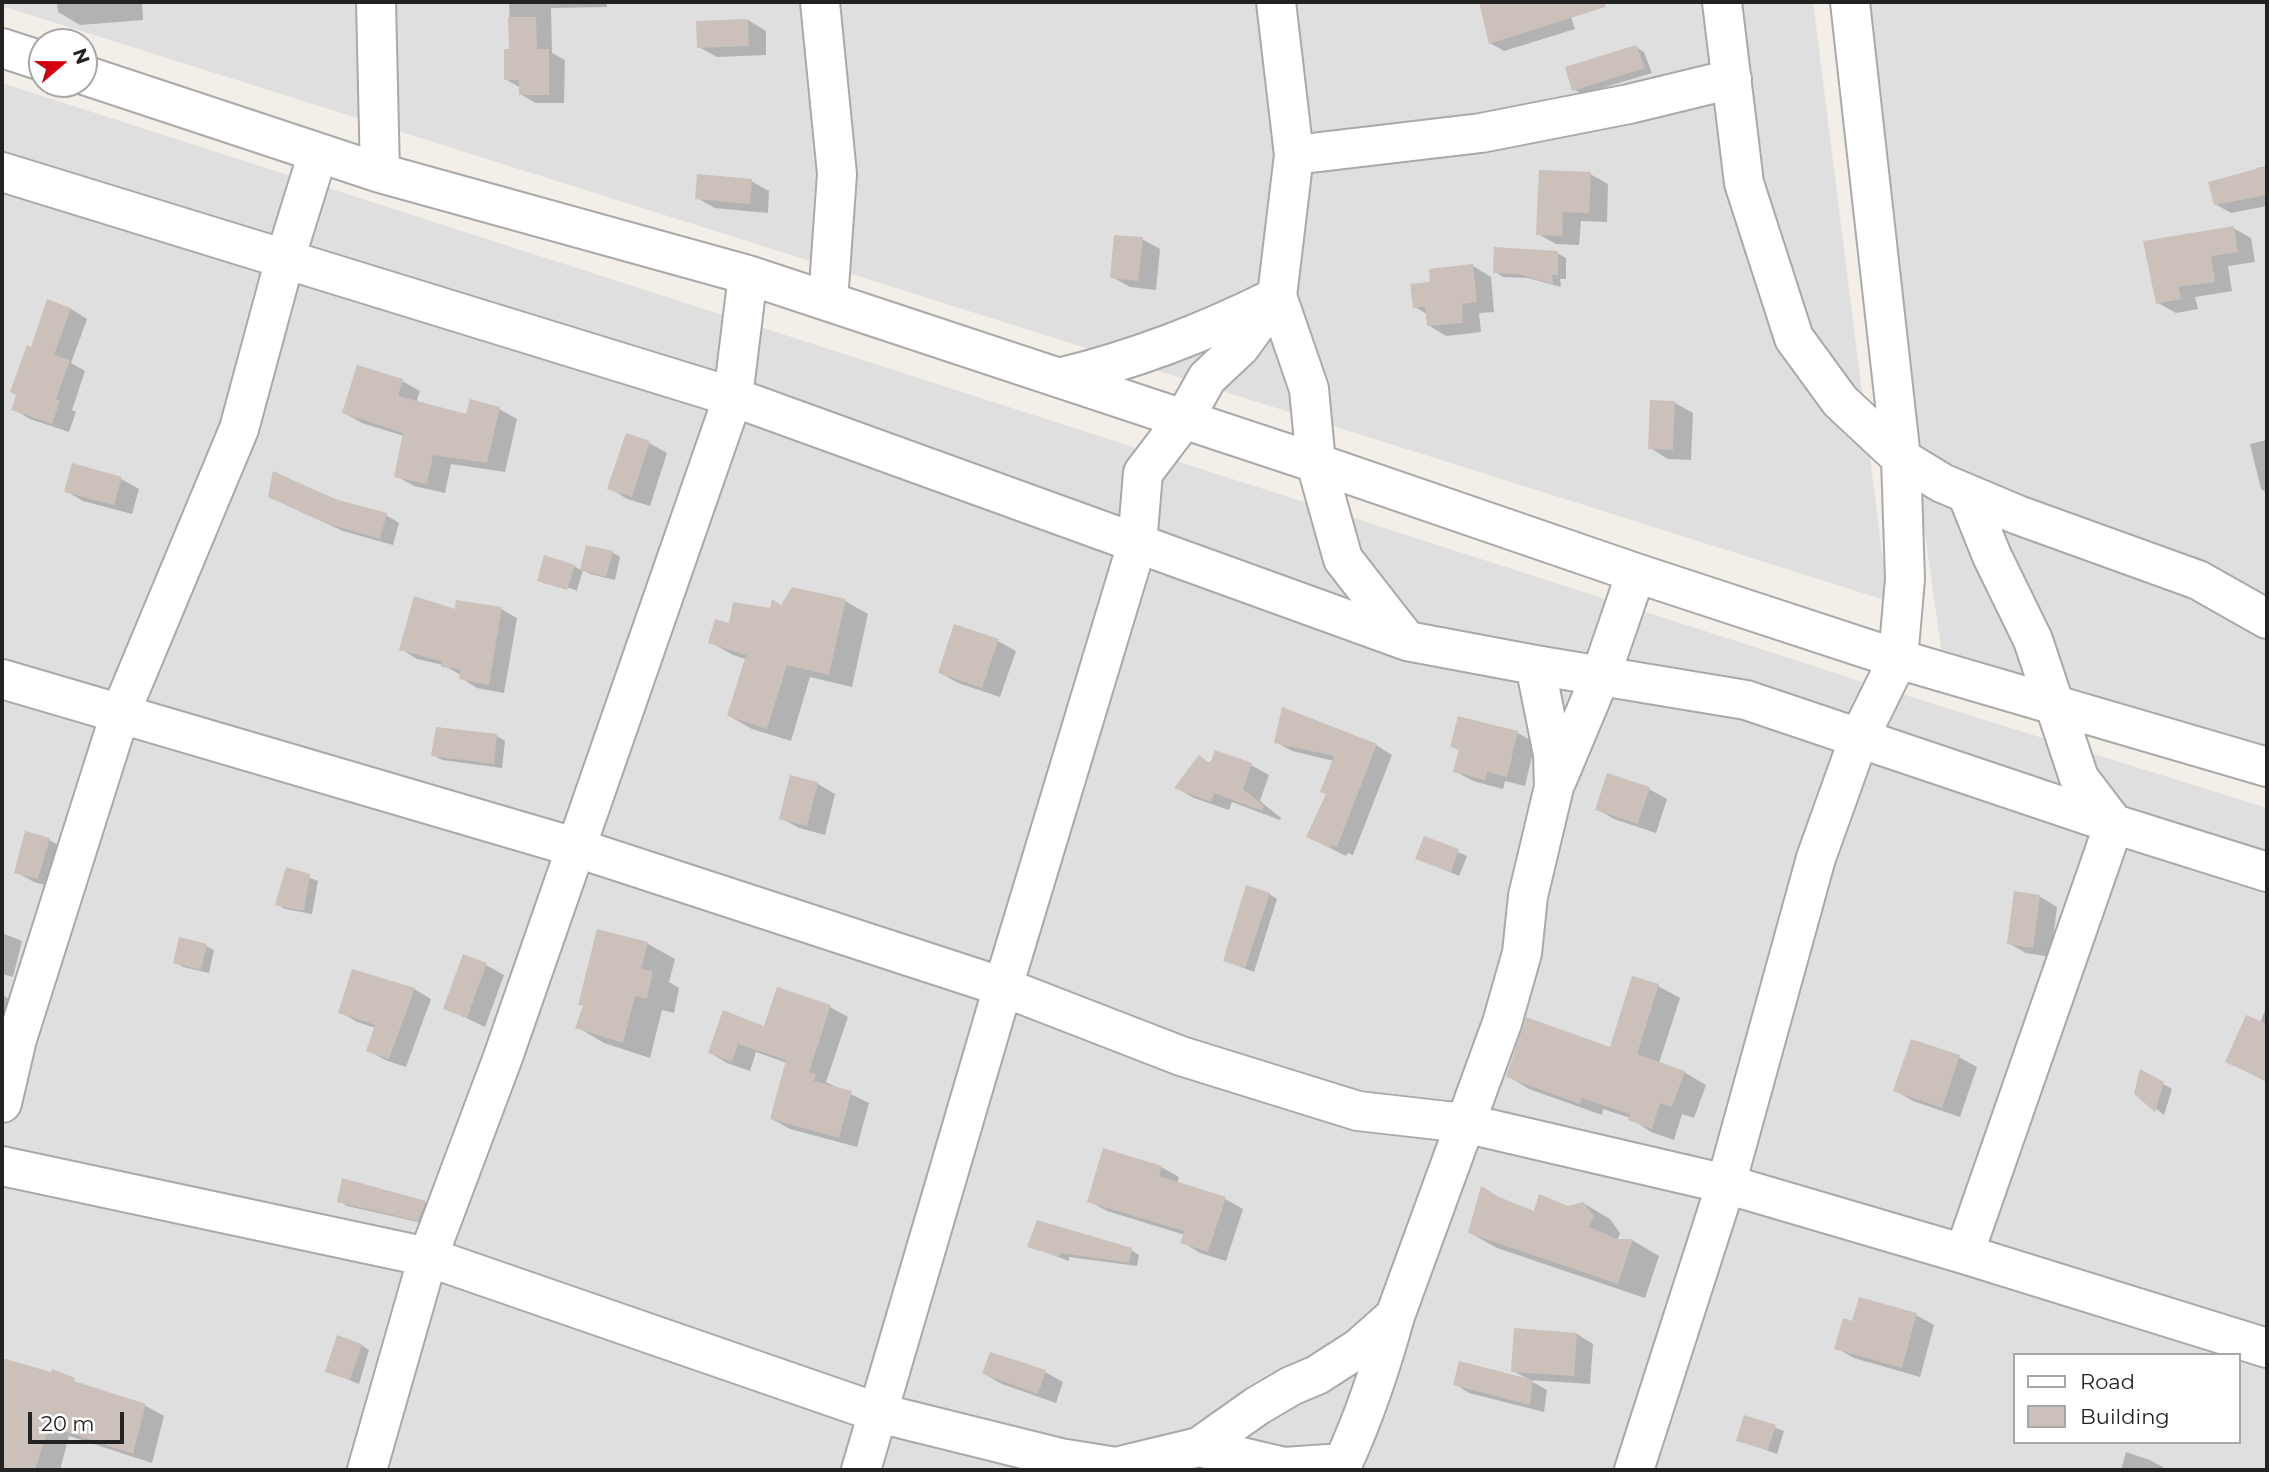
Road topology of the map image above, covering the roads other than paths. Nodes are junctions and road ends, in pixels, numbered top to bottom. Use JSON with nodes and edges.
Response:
{"nodes":[{"id":1,"x":376,"y":2,"type":"edge"},
{"id":2,"x":820,"y":2,"type":"edge"},
{"id":3,"x":1276,"y":2,"type":"edge"},
{"id":4,"x":1722,"y":2,"type":"edge"},
{"id":5,"x":1850,"y":2,"type":"edge"},
{"id":6,"x":2,"y":48,"type":"edge"},
{"id":7,"x":28,"y":56,"type":"edge"},
{"id":8,"x":1732,"y":79,"type":"junction"},
{"id":9,"x":98,"y":80,"type":"edge"},
{"id":10,"x":318,"y":153,"type":"junction"},
{"id":11,"x":1294,"y":155,"type":"junction"},
{"id":12,"x":2,"y":172,"type":"edge"},
{"id":13,"x":380,"y":173,"type":"junction"},
{"id":14,"x":285,"y":259,"type":"junction"},
{"id":15,"x":748,"y":275,"type":"junction"},
{"id":16,"x":1277,"y":296,"type":"junction"},
{"id":17,"x":828,"y":300,"type":"junction"},
{"id":18,"x":1059,"y":378,"type":"junction"},
{"id":19,"x":733,"y":397,"type":"junction"},
{"id":20,"x":1184,"y":419,"type":"junction"},
{"id":21,"x":1901,"y":458,"type":"junction"},
{"id":22,"x":1316,"y":463,"type":"junction"},
{"id":23,"x":1967,"y":494,"type":"junction"},
{"id":24,"x":1137,"y":544,"type":"junction"},
{"id":25,"x":1636,"y":573,"type":"junction"},
{"id":26,"x":2267,"y":618,"type":"edge"},
{"id":27,"x":1407,"y":641,"type":"junction"},
{"id":28,"x":1898,"y":659,"type":"junction"},
{"id":29,"x":1535,"y":665,"type":"junction"},
{"id":30,"x":1601,"y":676,"type":"junction"},
{"id":31,"x":2,"y":679,"type":"edge"},
{"id":32,"x":2053,"y":705,"type":"junction"},
{"id":33,"x":120,"y":714,"type":"junction"},
{"id":34,"x":1858,"y":738,"type":"junction"},
{"id":35,"x":2267,"y":767,"type":"edge"},
{"id":36,"x":1554,"y":787,"type":"junction"},
{"id":37,"x":2114,"y":824,"type":"junction"},
{"id":38,"x":574,"y":847,"type":"junction"},
{"id":39,"x":2267,"y":872,"type":"edge"},
{"id":40,"x":1003,"y":987,"type":"junction"},
{"id":41,"x":2,"y":1103,"type":"edge"},
{"id":42,"x":1464,"y":1124,"type":"junction"},
{"id":43,"x":2,"y":1166,"type":"edge"},
{"id":44,"x":1726,"y":1184,"type":"junction"},
{"id":45,"x":1965,"y":1254,"type":"junction"},
{"id":46,"x":428,"y":1257,"type":"junction"},
{"id":47,"x":1395,"y":1316,"type":"junction"},
{"id":48,"x":2267,"y":1348,"type":"edge"},
{"id":49,"x":879,"y":1413,"type":"junction"},
{"id":50,"x":1199,"y":1447,"type":"junction"},
{"id":51,"x":1343,"y":1467,"type":"edge"},
{"id":52,"x":1118,"y":1468,"type":"edge"},
{"id":53,"x":367,"y":1470,"type":"edge"},
{"id":54,"x":861,"y":1470,"type":"edge"},
{"id":55,"x":1634,"y":1470,"type":"edge"}],
"edges":[{"from":1,"to":13,"type":"street"},
{"from":2,"to":17,"type":"street"},
{"from":3,"to":11,"type":"street"},
{"from":4,"to":8,"type":"street"},
{"from":5,"to":21,"type":"street"},
{"from":6,"to":7,"type":"street"},
{"from":8,"to":11,"type":"street"},
{"from":8,"to":21,"type":"street"},
{"from":9,"to":10,"type":"street"},
{"from":10,"to":13,"type":"street"},
{"from":10,"to":14,"type":"street"},
{"from":11,"to":16,"type":"street"},
{"from":12,"to":14,"type":"street"},
{"from":13,"to":15,"type":"street"},
{"from":14,"to":19,"type":"street"},
{"from":14,"to":33,"type":"street"},
{"from":15,"to":17,"type":"street"},
{"from":15,"to":19,"type":"street"},
{"from":16,"to":18,"type":"street"},
{"from":16,"to":20,"type":"street"},
{"from":16,"to":22,"type":"street"},
{"from":17,"to":18,"type":"street"},
{"from":18,"to":20,"type":"street"},
{"from":19,"to":24,"type":"street"},
{"from":19,"to":38,"type":"street"},
{"from":20,"to":22,"type":"street"},
{"from":20,"to":24,"type":"street"},
{"from":21,"to":23,"type":"street"},
{"from":21,"to":28,"type":"street"},
{"from":22,"to":25,"type":"street"},
{"from":22,"to":27,"type":"street"},
{"from":23,"to":26,"type":"street"},
{"from":23,"to":32,"type":"street"},
{"from":24,"to":27,"type":"street"},
{"from":24,"to":40,"type":"street"},
{"from":25,"to":28,"type":"street"},
{"from":25,"to":30,"type":"street"},
{"from":27,"to":29,"type":"street"},
{"from":28,"to":32,"type":"street"},
{"from":28,"to":34,"type":"street"},
{"from":29,"to":30,"type":"street"},
{"from":29,"to":36,"type":"street"},
{"from":30,"to":34,"type":"street"},
{"from":30,"to":36,"type":"street"},
{"from":31,"to":33,"type":"street"},
{"from":32,"to":35,"type":"street"},
{"from":32,"to":37,"type":"street"},
{"from":33,"to":38,"type":"street"},
{"from":33,"to":41,"type":"street"},
{"from":34,"to":37,"type":"street"},
{"from":34,"to":44,"type":"street"},
{"from":36,"to":42,"type":"street"},
{"from":37,"to":39,"type":"street"},
{"from":37,"to":45,"type":"street"},
{"from":38,"to":40,"type":"street"},
{"from":38,"to":46,"type":"street"},
{"from":40,"to":42,"type":"street"},
{"from":40,"to":49,"type":"street"},
{"from":42,"to":44,"type":"street"},
{"from":42,"to":47,"type":"street"},
{"from":43,"to":46,"type":"street"},
{"from":44,"to":45,"type":"street"},
{"from":44,"to":55,"type":"street"},
{"from":45,"to":48,"type":"street"},
{"from":46,"to":49,"type":"street"},
{"from":46,"to":53,"type":"street"},
{"from":47,"to":50,"type":"street"},
{"from":47,"to":51,"type":"street"},
{"from":49,"to":52,"type":"street"},
{"from":49,"to":54,"type":"street"},
{"from":50,"to":51,"type":"street"},
{"from":50,"to":52,"type":"street"}]}
